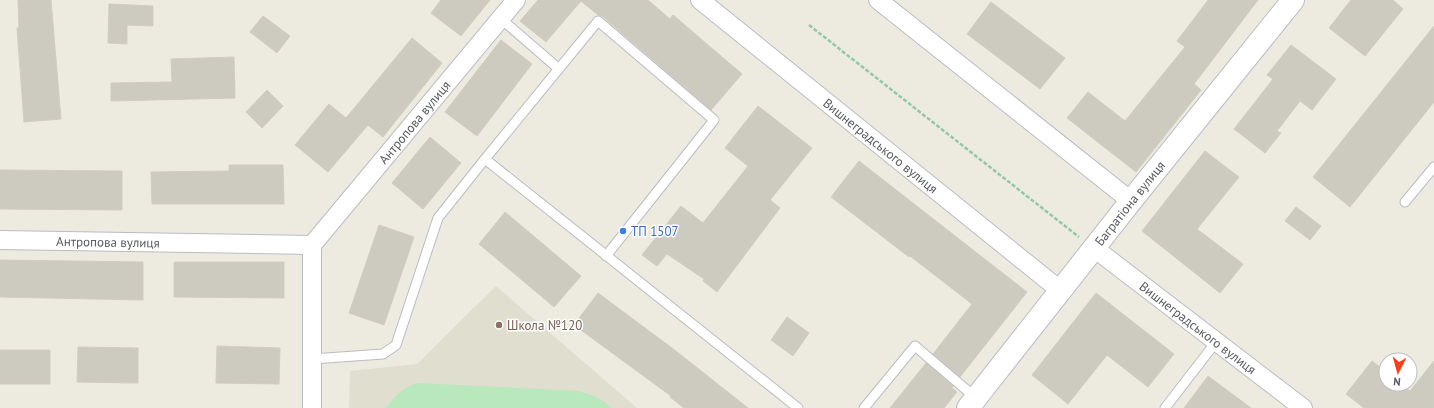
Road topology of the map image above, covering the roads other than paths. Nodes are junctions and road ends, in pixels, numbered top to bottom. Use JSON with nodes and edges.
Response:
{"nodes":[{"id":1,"x":516,"y":0,"type":"edge"},
{"id":2,"x":700,"y":0,"type":"edge"},
{"id":3,"x":878,"y":0,"type":"edge"},
{"id":4,"x":1293,"y":0,"type":"edge"},
{"id":5,"x":500,"y":18,"type":"junction"},
{"id":6,"x":559,"y":69,"type":"junction"},
{"id":7,"x":484,"y":159,"type":"junction"},
{"id":8,"x":1434,"y":167,"type":"edge"},
{"id":9,"x":1131,"y":201,"type":"junction"},
{"id":10,"x":1405,"y":202,"type":"dead end"},
{"id":11,"x":0,"y":240,"type":"edge"},
{"id":12,"x":312,"y":245,"type":"junction"},
{"id":13,"x":1094,"y":248,"type":"junction"},
{"id":14,"x":606,"y":256,"type":"junction"},
{"id":15,"x":1061,"y":291,"type":"junction"},
{"id":16,"x":1216,"y":342,"type":"junction"},
{"id":17,"x":312,"y":359,"type":"junction"},
{"id":18,"x":972,"y":403,"type":"edge"},
{"id":19,"x":312,"y":408,"type":"edge"},
{"id":20,"x":798,"y":408,"type":"edge"},
{"id":21,"x":864,"y":408,"type":"edge"},
{"id":22,"x":1165,"y":408,"type":"edge"},
{"id":23,"x":1303,"y":408,"type":"edge"}],
"edges":[{"from":1,"to":5,"type":"street","name":"Антропова вулиця"},
{"from":2,"to":15,"type":"street","name":"Вишнеградського вулиця"},
{"from":3,"to":9,"type":"street"},
{"from":4,"to":9,"type":"street","name":"Багратіона вулиця"},
{"from":5,"to":6,"type":"lane"},
{"from":5,"to":12,"type":"street","name":"Антропова вулиця"},
{"from":6,"to":7,"type":"lane"},
{"from":6,"to":14,"type":"lane"},
{"from":7,"to":14,"type":"lane"},
{"from":7,"to":17,"type":"lane"},
{"from":8,"to":10,"type":"lane"},
{"from":9,"to":13,"type":"street","name":"Багратіона вулиця"},
{"from":11,"to":12,"type":"street","name":"Антропова вулиця"},
{"from":12,"to":17,"type":"street"},
{"from":13,"to":15,"type":"street","name":"Багратіона вулиця"},
{"from":13,"to":16,"type":"street","name":"Вишнеградського вулиця"},
{"from":14,"to":20,"type":"lane"},
{"from":15,"to":18,"type":"street","name":"Багратіона вулиця"},
{"from":16,"to":22,"type":"lane"},
{"from":16,"to":23,"type":"street","name":"Вишнеградського вулиця"},
{"from":17,"to":19,"type":"street"},
{"from":18,"to":21,"type":"lane"}]}
